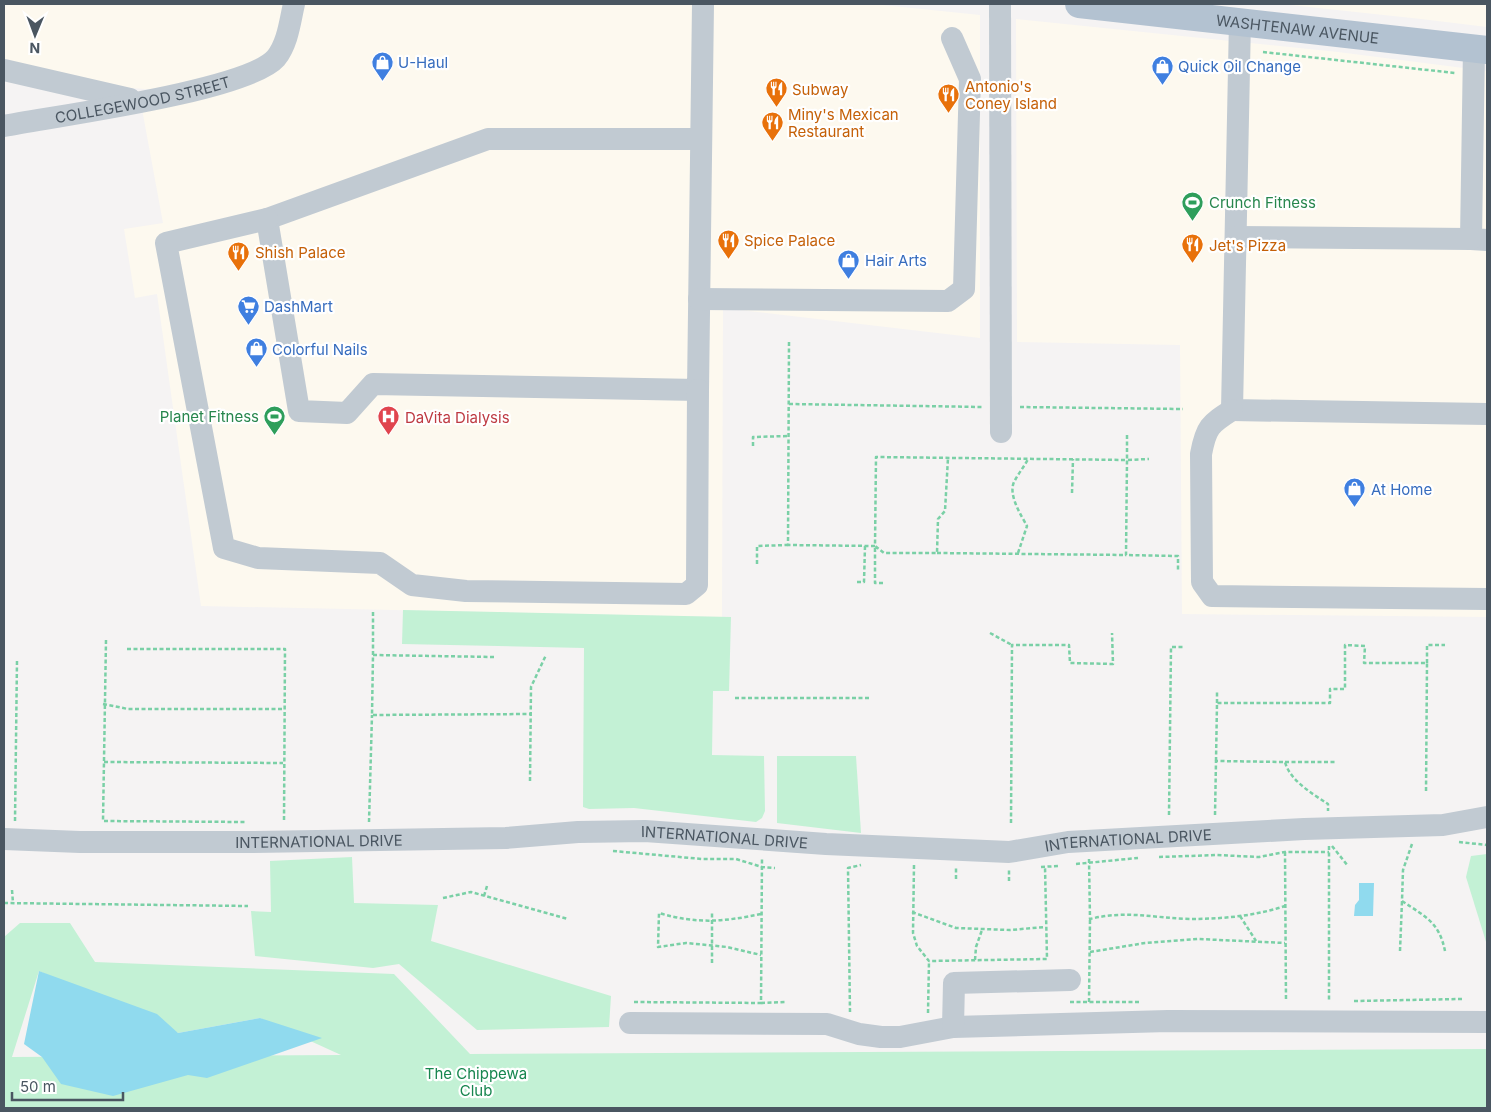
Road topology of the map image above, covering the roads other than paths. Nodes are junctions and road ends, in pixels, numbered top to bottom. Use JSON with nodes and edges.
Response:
{"nodes":[{"id":1,"x":294,"y":4,"type":"edge"},
{"id":2,"x":703,"y":4,"type":"edge"},
{"id":3,"x":1000,"y":4,"type":"edge"},
{"id":4,"x":1079,"y":4,"type":"edge"},
{"id":5,"x":1240,"y":20,"type":"junction"},
{"id":6,"x":952,"y":38,"type":"dead end"},
{"id":7,"x":1480,"y":49,"type":"edge"},
{"id":8,"x":4,"y":70,"type":"edge"},
{"id":9,"x":140,"y":101,"type":"junction"},
{"id":10,"x":4,"y":126,"type":"edge"},
{"id":11,"x":701,"y":139,"type":"junction"},
{"id":12,"x":267,"y":219,"type":"junction"},
{"id":13,"x":1236,"y":238,"type":"junction"},
{"id":14,"x":1479,"y":239,"type":"edge"},
{"id":15,"x":699,"y":299,"type":"junction"},
{"id":16,"x":698,"y":390,"type":"junction"},
{"id":17,"x":1232,"y":410,"type":"junction"},
{"id":18,"x":1487,"y":414,"type":"edge"},
{"id":19,"x":1001,"y":432,"type":"dead end"},
{"id":20,"x":1487,"y":599,"type":"edge"},
{"id":21,"x":1487,"y":817,"type":"edge"},
{"id":22,"x":1487,"y":833,"type":"edge"},
{"id":23,"x":1451,"y":834,"type":"junction"},
{"id":24,"x":10,"y":835,"type":"edge"},
{"id":25,"x":1070,"y":980,"type":"dead end"},
{"id":26,"x":632,"y":1013,"type":"road end"},
{"id":27,"x":1487,"y":1022,"type":"edge"},
{"id":28,"x":953,"y":1027,"type":"junction"}],
"edges":[{"from":1,"to":9,"type":"street","name":"COLLEGEWOOD STREET"},
{"from":2,"to":11,"type":"street"},
{"from":3,"to":19,"type":"street"},
{"from":4,"to":5,"type":"main road","name":"WASHTENAW AVENUE"},
{"from":5,"to":7,"type":"main road","name":"WASHTENAW AVENUE"},
{"from":5,"to":13,"type":"street"},
{"from":6,"to":15,"type":"street"},
{"from":7,"to":14,"type":"street"},
{"from":8,"to":9,"type":"street"},
{"from":9,"to":10,"type":"street","name":"COLLEGEWOOD STREET"},
{"from":11,"to":12,"type":"street"},
{"from":11,"to":15,"type":"street"},
{"from":12,"to":16,"type":"street"},
{"from":12,"to":16,"type":"street"},
{"from":13,"to":14,"type":"street"},
{"from":13,"to":17,"type":"street"},
{"from":15,"to":16,"type":"street"},
{"from":17,"to":18,"type":"street"},
{"from":17,"to":20,"type":"street"},
{"from":21,"to":23,"type":"street","name":"INTERNATIONAL DRIVE"},
{"from":22,"to":23,"type":"street","name":"INTERNATIONAL DRIVE"},
{"from":23,"to":24,"type":"street","name":"INTERNATIONAL DRIVE"},
{"from":25,"to":28,"type":"street"},
{"from":26,"to":28,"type":"street"},
{"from":27,"to":28,"type":"street"}]}
